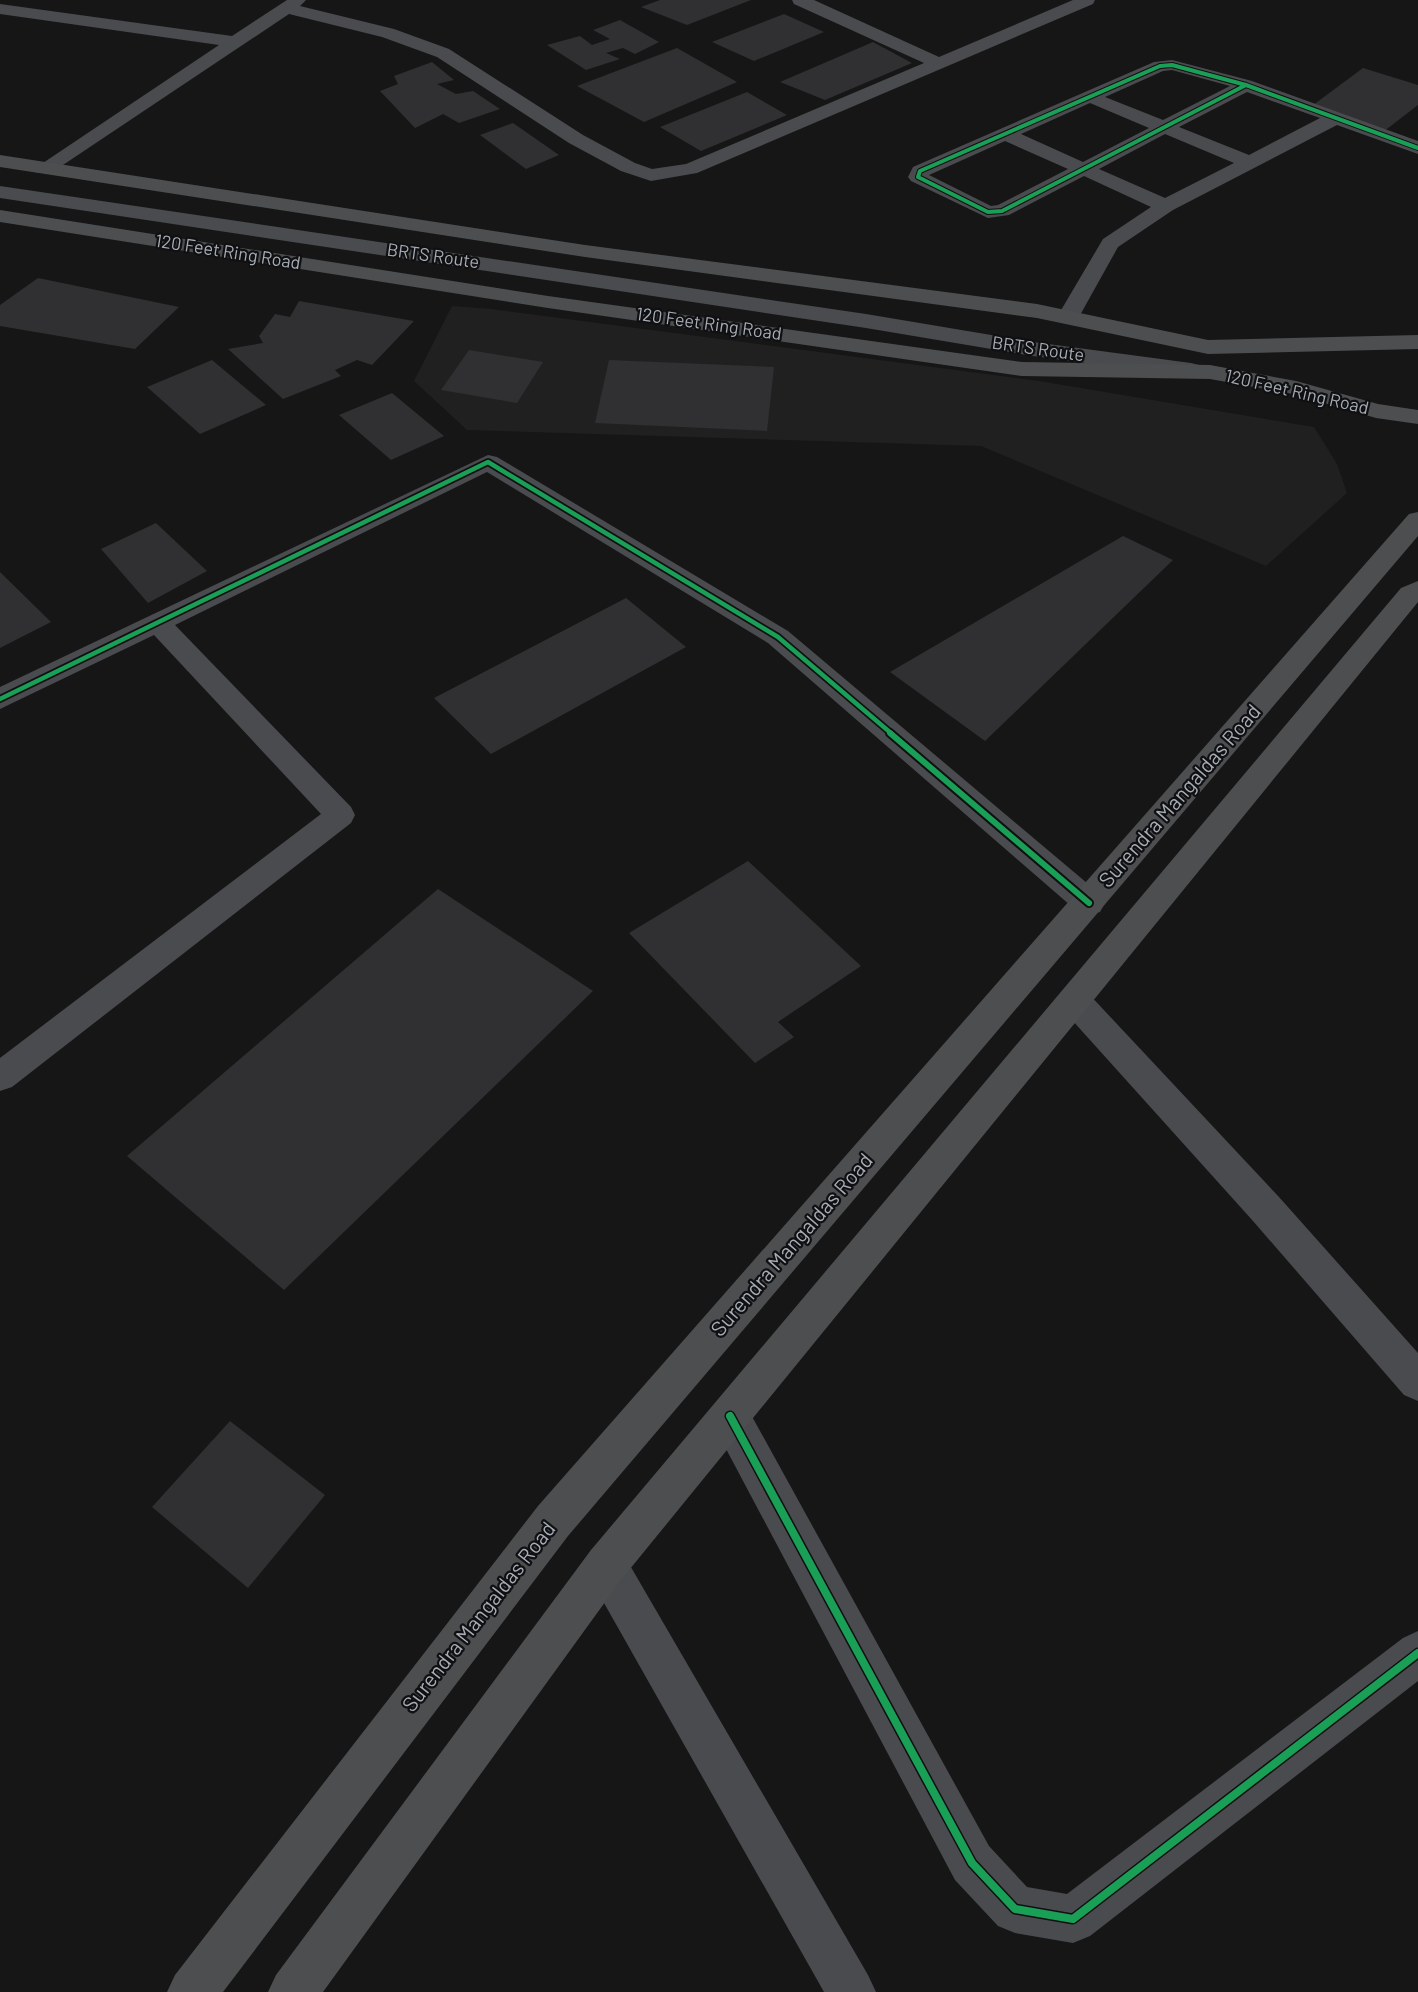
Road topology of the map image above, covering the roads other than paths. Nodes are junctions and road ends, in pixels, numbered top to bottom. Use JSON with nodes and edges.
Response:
{"nodes":[{"id":1,"x":800,"y":0,"type":"edge"},
{"id":2,"x":1087,"y":0,"type":"edge"},
{"id":3,"x":292,"y":4,"type":"edge"},
{"id":4,"x":0,"y":9,"type":"edge"},
{"id":5,"x":234,"y":42,"type":"junction"},
{"id":6,"x":940,"y":64,"type":"junction"},
{"id":7,"x":1246,"y":85,"type":"junction"},
{"id":8,"x":1090,"y":97,"type":"junction"},
{"id":9,"x":1335,"y":118,"type":"junction"},
{"id":10,"x":1164,"y":127,"type":"junction"},
{"id":11,"x":1005,"y":134,"type":"junction"},
{"id":12,"x":1418,"y":148,"type":"edge"},
{"id":13,"x":0,"y":161,"type":"edge"},
{"id":14,"x":1248,"y":162,"type":"junction"},
{"id":15,"x":1083,"y":169,"type":"junction"},
{"id":16,"x":44,"y":170,"type":"junction"},
{"id":17,"x":0,"y":192,"type":"edge"},
{"id":18,"x":1166,"y":206,"type":"junction"},
{"id":19,"x":0,"y":216,"type":"edge"},
{"id":20,"x":1068,"y":317,"type":"junction"},
{"id":21,"x":866,"y":321,"type":"junction"},
{"id":22,"x":1418,"y":342,"type":"edge"},
{"id":23,"x":1208,"y":347,"type":"junction"},
{"id":24,"x":1210,"y":372,"type":"junction"},
{"id":25,"x":1418,"y":417,"type":"edge"},
{"id":26,"x":1418,"y":520,"type":"edge"},
{"id":27,"x":1418,"y":590,"type":"edge"},
{"id":28,"x":158,"y":623,"type":"junction"},
{"id":29,"x":0,"y":699,"type":"edge"},
{"id":30,"x":1089,"y":903,"type":"junction"},
{"id":31,"x":1075,"y":1001,"type":"junction"},
{"id":32,"x":0,"y":1077,"type":"edge"},
{"id":33,"x":1418,"y":1382,"type":"edge"},
{"id":34,"x":730,"y":1416,"type":"junction"},
{"id":35,"x":606,"y":1565,"type":"junction"},
{"id":36,"x":1418,"y":1653,"type":"edge"},
{"id":37,"x":192,"y":1992,"type":"edge"},
{"id":38,"x":293,"y":1992,"type":"edge"},
{"id":39,"x":851,"y":1992,"type":"edge"}],
"edges":[{"from":1,"to":6,"type":"street"},
{"from":2,"to":6,"type":"street"},
{"from":3,"to":5,"type":"street"},
{"from":3,"to":6,"type":"street"},
{"from":4,"to":5,"type":"street"},
{"from":5,"to":16,"type":"street"},
{"from":7,"to":8,"type":"street"},
{"from":7,"to":9,"type":"street"},
{"from":7,"to":10,"type":"street"},
{"from":8,"to":10,"type":"street"},
{"from":8,"to":11,"type":"street"},
{"from":9,"to":12,"type":"street"},
{"from":9,"to":14,"type":"street"},
{"from":10,"to":14,"type":"street"},
{"from":10,"to":15,"type":"street"},
{"from":11,"to":15,"type":"street"},
{"from":11,"to":15,"type":"street"},
{"from":13,"to":16,"type":"main road","name":"120 Feet Ring Road"},
{"from":14,"to":18,"type":"street"},
{"from":15,"to":18,"type":"street"},
{"from":16,"to":20,"type":"main road","name":"120 Feet Ring Road"},
{"from":17,"to":21,"type":"street","name":"BRTS Route"},
{"from":18,"to":20,"type":"street"},
{"from":19,"to":24,"type":"main road","name":"120 Feet Ring Road"},
{"from":20,"to":23,"type":"main road","name":"120 Feet Ring Road"},
{"from":21,"to":23,"type":"street","name":"BRTS Route"},
{"from":21,"to":24,"type":"street","name":"BRTS Route"},
{"from":22,"to":23,"type":"main road","name":"120 Feet Ring Road"},
{"from":24,"to":25,"type":"main road","name":"120 Feet Ring Road"},
{"from":26,"to":30,"type":"main road","name":"Surendra Mangaldas Road"},
{"from":27,"to":31,"type":"main road"},
{"from":28,"to":29,"type":"street"},
{"from":28,"to":30,"type":"street"},
{"from":28,"to":32,"type":"street"},
{"from":30,"to":37,"type":"main road","name":"Surendra Mangaldas Road"},
{"from":31,"to":33,"type":"street"},
{"from":31,"to":34,"type":"main road"},
{"from":34,"to":35,"type":"main road"},
{"from":34,"to":36,"type":"street"},
{"from":35,"to":38,"type":"main road"},
{"from":35,"to":39,"type":"street"}]}
